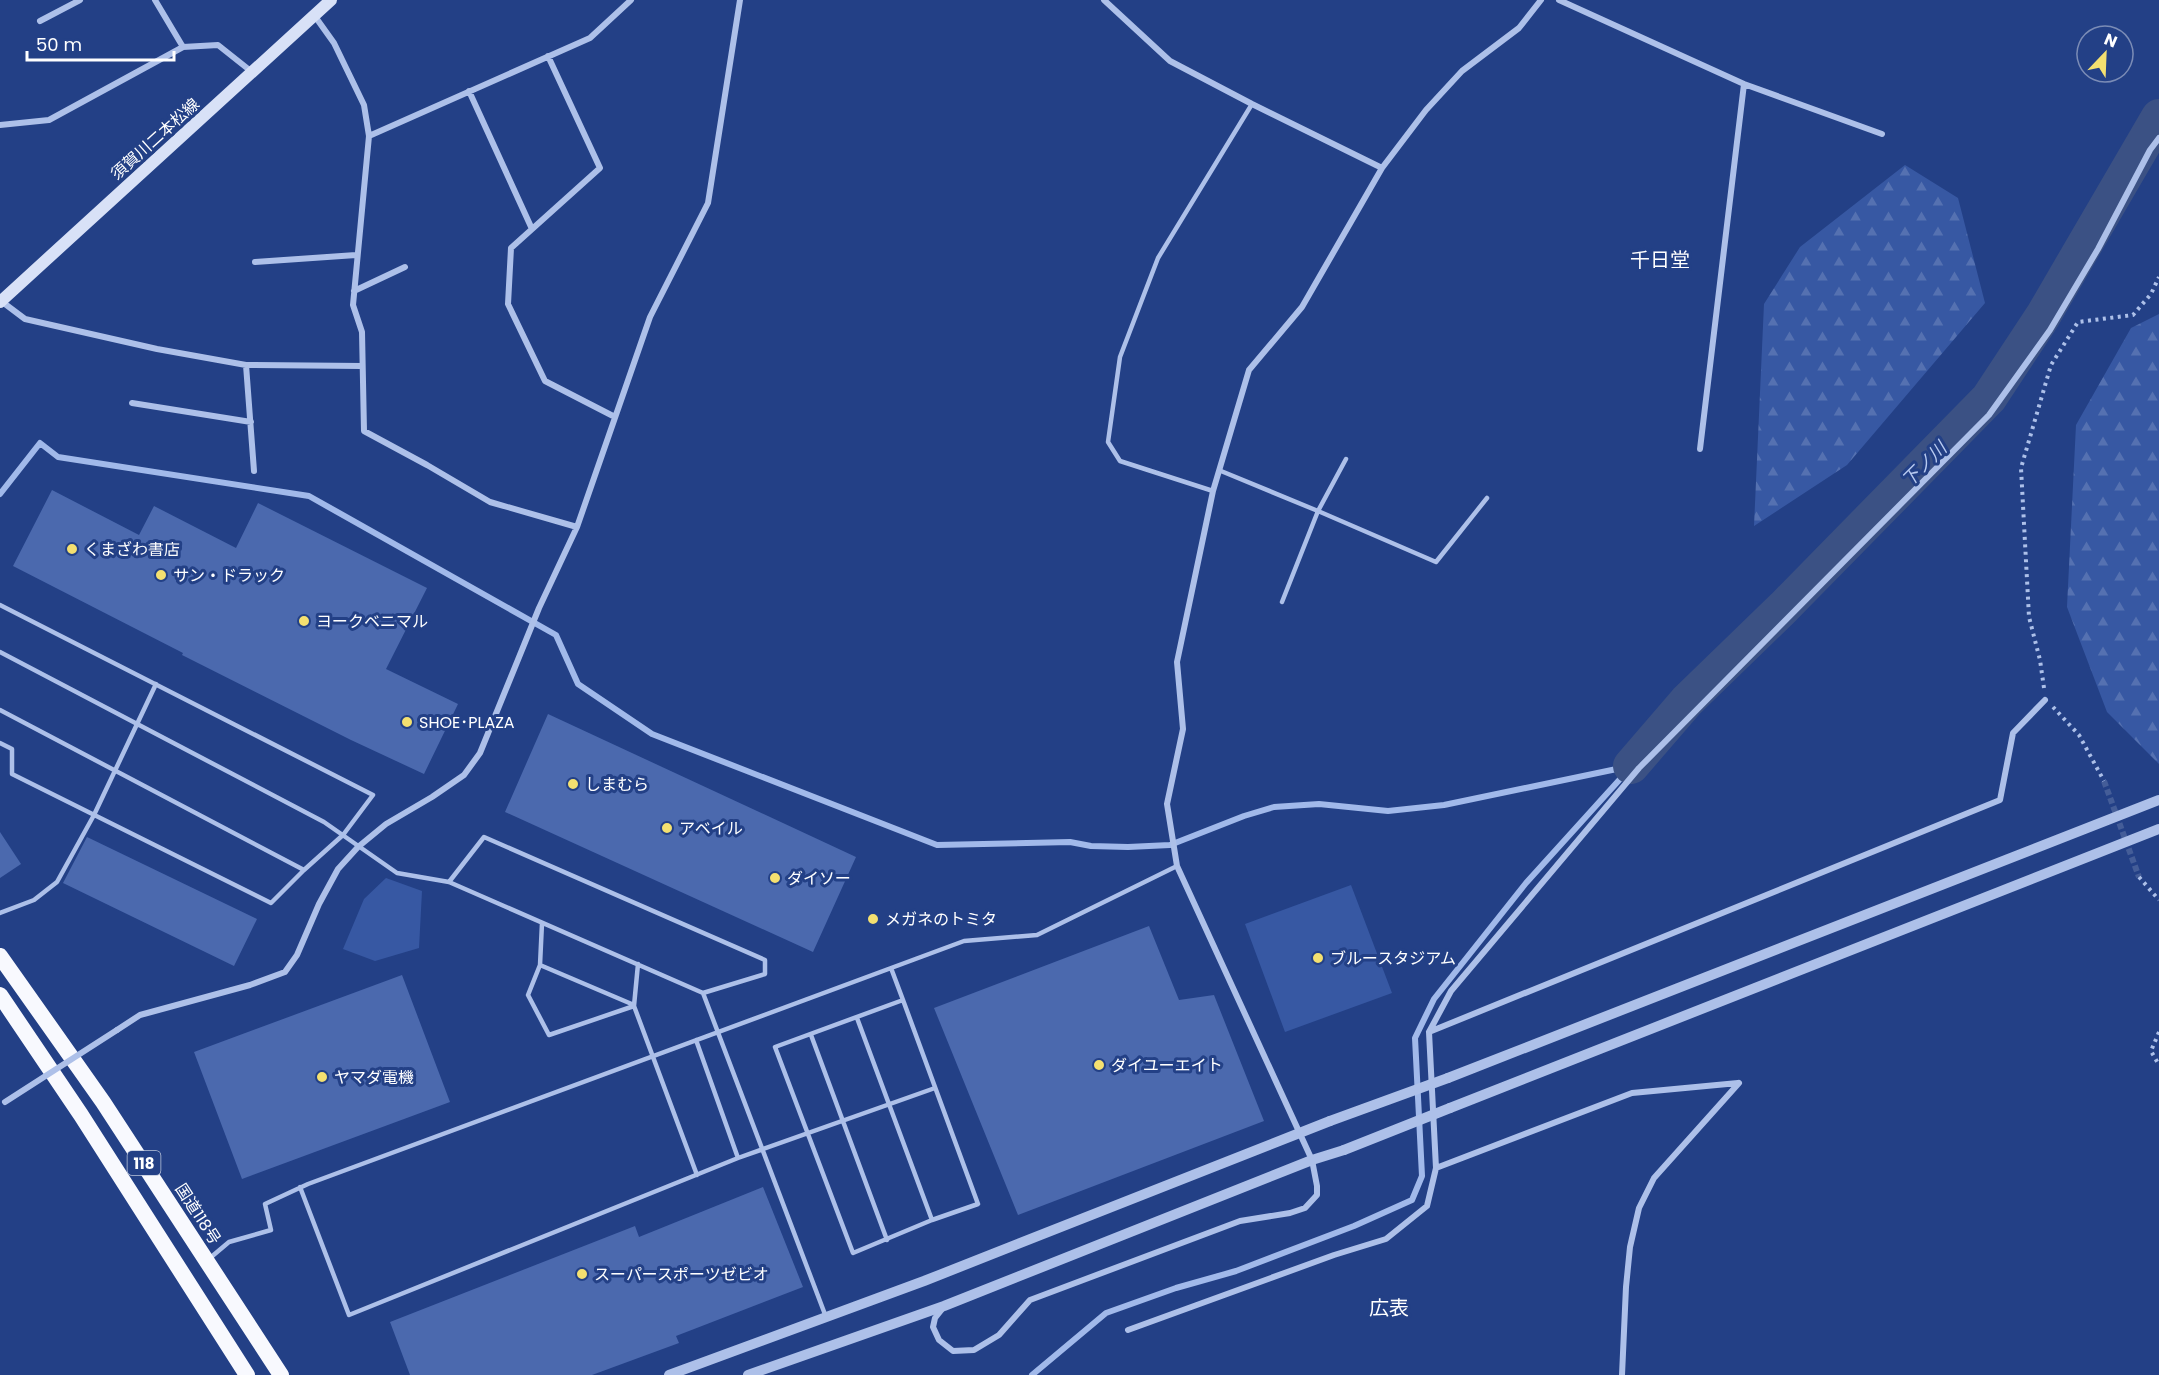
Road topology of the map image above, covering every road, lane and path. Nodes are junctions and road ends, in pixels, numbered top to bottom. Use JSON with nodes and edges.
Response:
{"nodes":[{"id":1,"x":80,"y":0,"type":"edge"},
{"id":2,"x":155,"y":0,"type":"edge"},
{"id":3,"x":331,"y":0,"type":"edge"},
{"id":4,"x":631,"y":0,"type":"edge"},
{"id":5,"x":740,"y":0,"type":"edge"},
{"id":6,"x":1104,"y":0,"type":"edge"},
{"id":7,"x":1541,"y":0,"type":"edge"},
{"id":8,"x":1559,"y":0,"type":"edge"},
{"id":9,"x":314,"y":15,"type":"junction"},
{"id":10,"x":40,"y":21,"type":"dead end"},
{"id":11,"x":183,"y":47,"type":"junction"},
{"id":12,"x":548,"y":56,"type":"junction"},
{"id":13,"x":252,"y":73,"type":"junction"},
{"id":14,"x":1744,"y":84,"type":"junction"},
{"id":15,"x":469,"y":92,"type":"junction"},
{"id":16,"x":1252,"y":104,"type":"junction"},
{"id":17,"x":0,"y":125,"type":"edge"},
{"id":18,"x":1882,"y":134,"type":"dead end"},
{"id":19,"x":369,"y":136,"type":"junction"},
{"id":20,"x":2159,"y":138,"type":"edge"},
{"id":21,"x":1382,"y":168,"type":"junction"},
{"id":22,"x":532,"y":229,"type":"junction"},
{"id":23,"x":356,"y":255,"type":"junction"},
{"id":24,"x":255,"y":262,"type":"dead end"},
{"id":25,"x":405,"y":267,"type":"dead end"},
{"id":26,"x":2159,"y":277,"type":"edge"},
{"id":27,"x":354,"y":291,"type":"junction"},
{"id":28,"x":0,"y":301,"type":"edge"},
{"id":29,"x":246,"y":365,"type":"junction"},
{"id":30,"x":362,"y":366,"type":"junction"},
{"id":31,"x":132,"y":403,"type":"dead end"},
{"id":32,"x":615,"y":417,"type":"junction"},
{"id":33,"x":251,"y":422,"type":"junction"},
{"id":34,"x":1700,"y":449,"type":"dead end"},
{"id":35,"x":1346,"y":459,"type":"dead end"},
{"id":36,"x":254,"y":471,"type":"dead end"},
{"id":37,"x":1221,"y":471,"type":"junction"},
{"id":38,"x":1213,"y":491,"type":"junction"},
{"id":39,"x":1487,"y":498,"type":"dead end"},
{"id":40,"x":1318,"y":511,"type":"junction"},
{"id":41,"x":577,"y":527,"type":"junction"},
{"id":42,"x":1282,"y":602,"type":"dead end"},
{"id":43,"x":0,"y":605,"type":"edge"},
{"id":44,"x":0,"y":652,"type":"edge"},
{"id":45,"x":156,"y":684,"type":"junction"},
{"id":46,"x":2045,"y":700,"type":"junction"},
{"id":47,"x":0,"y":711,"type":"edge"},
{"id":48,"x":139,"y":724,"type":"junction"},
{"id":49,"x":0,"y":743,"type":"edge"},
{"id":50,"x":115,"y":772,"type":"junction"},
{"id":51,"x":2104,"y":781,"type":"tunnel mouth"},
{"id":52,"x":2159,"y":800,"type":"edge"},
{"id":53,"x":94,"y":815,"type":"junction"},
{"id":54,"x":2159,"y":829,"type":"edge"},
{"id":55,"x":343,"y":835,"type":"junction"},
{"id":56,"x":358,"y":847,"type":"junction"},
{"id":57,"x":1177,"y":866,"type":"junction"},
{"id":58,"x":304,"y":870,"type":"junction"},
{"id":59,"x":2139,"y":877,"type":"tunnel mouth"},
{"id":60,"x":449,"y":882,"type":"junction"},
{"id":61,"x":2159,"y":900,"type":"edge"},
{"id":62,"x":0,"y":914,"type":"edge"},
{"id":63,"x":542,"y":923,"type":"junction"},
{"id":64,"x":0,"y":956,"type":"edge"},
{"id":65,"x":638,"y":964,"type":"junction"},
{"id":66,"x":540,"y":965,"type":"junction"},
{"id":67,"x":891,"y":968,"type":"junction"},
{"id":68,"x":703,"y":993,"type":"junction"},
{"id":69,"x":0,"y":995,"type":"edge"},
{"id":70,"x":903,"y":1000,"type":"junction"},
{"id":71,"x":634,"y":1006,"type":"junction"},
{"id":72,"x":857,"y":1018,"type":"junction"},
{"id":73,"x":718,"y":1031,"type":"junction"},
{"id":74,"x":1429,"y":1032,"type":"junction"},
{"id":75,"x":2159,"y":1032,"type":"edge"},
{"id":76,"x":811,"y":1035,"type":"junction"},
{"id":77,"x":696,"y":1040,"type":"junction"},
{"id":78,"x":653,"y":1056,"type":"junction"},
{"id":79,"x":2159,"y":1065,"type":"edge"},
{"id":80,"x":935,"y":1088,"type":"junction"},
{"id":81,"x":2,"y":1104,"type":"edge"},
{"id":82,"x":889,"y":1104,"type":"junction"},
{"id":83,"x":843,"y":1121,"type":"junction"},
{"id":84,"x":1300,"y":1132,"type":"junction"},
{"id":85,"x":807,"y":1134,"type":"junction"},
{"id":86,"x":762,"y":1150,"type":"junction"},
{"id":87,"x":738,"y":1158,"type":"junction"},
{"id":88,"x":1312,"y":1160,"type":"junction"},
{"id":89,"x":1436,"y":1168,"type":"junction"},
{"id":90,"x":697,"y":1175,"type":"junction"},
{"id":91,"x":300,"y":1187,"type":"junction"},
{"id":92,"x":932,"y":1220,"type":"junction"},
{"id":93,"x":887,"y":1240,"type":"junction"},
{"id":94,"x":207,"y":1260,"type":"junction"},
{"id":95,"x":944,"y":1306,"type":"junction"},
{"id":96,"x":826,"y":1317,"type":"junction"},
{"id":97,"x":1128,"y":1330,"type":"dead end"},
{"id":98,"x":247,"y":1375,"type":"edge"},
{"id":99,"x":281,"y":1375,"type":"edge"},
{"id":100,"x":669,"y":1375,"type":"edge"},
{"id":101,"x":748,"y":1375,"type":"edge"},
{"id":102,"x":1622,"y":1375,"type":"edge"}],
"edges":[{"from":1,"to":10,"type":"street"},
{"from":2,"to":11,"type":"street"},
{"from":3,"to":9,"type":"main road","name":"須賀川二本松線"},
{"from":4,"to":12,"type":"street"},
{"from":5,"to":32,"type":"street"},
{"from":6,"to":16,"type":"street"},
{"from":7,"to":21,"type":"street"},
{"from":8,"to":14,"type":"street"},
{"from":9,"to":13,"type":"main road","name":"須賀川二本松線"},
{"from":9,"to":19,"type":"street"},
{"from":11,"to":13,"type":"street"},
{"from":11,"to":17,"type":"street"},
{"from":12,"to":15,"type":"street"},
{"from":12,"to":22,"type":"street"},
{"from":13,"to":28,"type":"main road","name":"須賀川二本松線"},
{"from":14,"to":18,"type":"street"},
{"from":14,"to":34,"type":"street"},
{"from":15,"to":19,"type":"street"},
{"from":15,"to":22,"type":"street"},
{"from":16,"to":21,"type":"street"},
{"from":16,"to":38,"type":"lane"},
{"from":19,"to":23,"type":"street"},
{"from":20,"to":74,"type":"street"},
{"from":21,"to":37,"type":"street"},
{"from":22,"to":32,"type":"street"},
{"from":23,"to":24,"type":"street"},
{"from":23,"to":27,"type":"street"},
{"from":25,"to":27,"type":"street"},
{"from":26,"to":46,"type":"path"},
{"from":27,"to":30,"type":"street"},
{"from":28,"to":29,"type":"street"},
{"from":29,"to":30,"type":"street"},
{"from":29,"to":33,"type":"street"},
{"from":30,"to":41,"type":"street"},
{"from":31,"to":33,"type":"street"},
{"from":32,"to":41,"type":"street"},
{"from":33,"to":36,"type":"street"},
{"from":35,"to":40,"type":"lane"},
{"from":37,"to":38,"type":"street"},
{"from":37,"to":40,"type":"lane"},
{"from":38,"to":57,"type":"street"},
{"from":39,"to":40,"type":"lane"},
{"from":40,"to":42,"type":"lane"},
{"from":41,"to":56,"type":"street"},
{"from":43,"to":45,"type":"lane"},
{"from":44,"to":48,"type":"lane"},
{"from":45,"to":48,"type":"lane"},
{"from":45,"to":55,"type":"lane"},
{"from":46,"to":51,"type":"path"},
{"from":46,"to":74,"type":"street"},
{"from":47,"to":50,"type":"lane"},
{"from":48,"to":50,"type":"lane"},
{"from":48,"to":55,"type":"lane"},
{"from":49,"to":53,"type":"lane"},
{"from":50,"to":53,"type":"lane"},
{"from":50,"to":58,"type":"lane"},
{"from":52,"to":84,"type":"street","bridge":true},
{"from":53,"to":58,"type":"lane"},
{"from":53,"to":62,"type":"lane"},
{"from":54,"to":88,"type":"street","bridge":true},
{"from":55,"to":56,"type":"lane"},
{"from":55,"to":58,"type":"lane"},
{"from":56,"to":60,"type":"lane"},
{"from":56,"to":81,"type":"street","bridge":true},
{"from":57,"to":67,"type":"lane"},
{"from":57,"to":84,"type":"street"},
{"from":59,"to":61,"type":"path"},
{"from":60,"to":63,"type":"lane"},
{"from":60,"to":68,"type":"lane"},
{"from":63,"to":65,"type":"lane"},
{"from":63,"to":66,"type":"lane"},
{"from":64,"to":94,"type":"highway","name":"国道118号","number":"118"},
{"from":65,"to":68,"type":"lane"},
{"from":65,"to":71,"type":"lane"},
{"from":66,"to":71,"type":"lane"},
{"from":66,"to":71,"type":"lane"},
{"from":67,"to":70,"type":"lane"},
{"from":67,"to":73,"type":"lane"},
{"from":68,"to":73,"type":"lane"},
{"from":69,"to":98,"type":"highway","number":"118"},
{"from":70,"to":72,"type":"lane"},
{"from":70,"to":80,"type":"lane"},
{"from":71,"to":78,"type":"lane"},
{"from":72,"to":76,"type":"lane"},
{"from":72,"to":82,"type":"lane"},
{"from":73,"to":77,"type":"lane"},
{"from":73,"to":86,"type":"lane"},
{"from":74,"to":89,"type":"street"},
{"from":75,"to":79,"type":"path"},
{"from":76,"to":83,"type":"lane"},
{"from":76,"to":85,"type":"lane"},
{"from":77,"to":78,"type":"lane"},
{"from":77,"to":87,"type":"lane"},
{"from":78,"to":90,"type":"lane"},
{"from":78,"to":91,"type":"lane"},
{"from":80,"to":82,"type":"lane"},
{"from":80,"to":92,"type":"lane"},
{"from":82,"to":83,"type":"lane"},
{"from":82,"to":92,"type":"lane"},
{"from":83,"to":85,"type":"lane"},
{"from":83,"to":93,"type":"lane"},
{"from":84,"to":88,"type":"street"},
{"from":84,"to":96,"type":"street"},
{"from":85,"to":86,"type":"lane"},
{"from":85,"to":93,"type":"lane"},
{"from":86,"to":87,"type":"lane"},
{"from":86,"to":96,"type":"lane"},
{"from":87,"to":90,"type":"lane"},
{"from":88,"to":95,"type":"street"},
{"from":88,"to":95,"type":"street"},
{"from":89,"to":97,"type":"street"},
{"from":89,"to":102,"type":"street"},
{"from":90,"to":91,"type":"lane"},
{"from":91,"to":94,"type":"lane"},
{"from":92,"to":93,"type":"lane"},
{"from":94,"to":99,"type":"highway","name":"国道118号","number":"118"},
{"from":95,"to":101,"type":"street"},
{"from":96,"to":100,"type":"street"}]}
